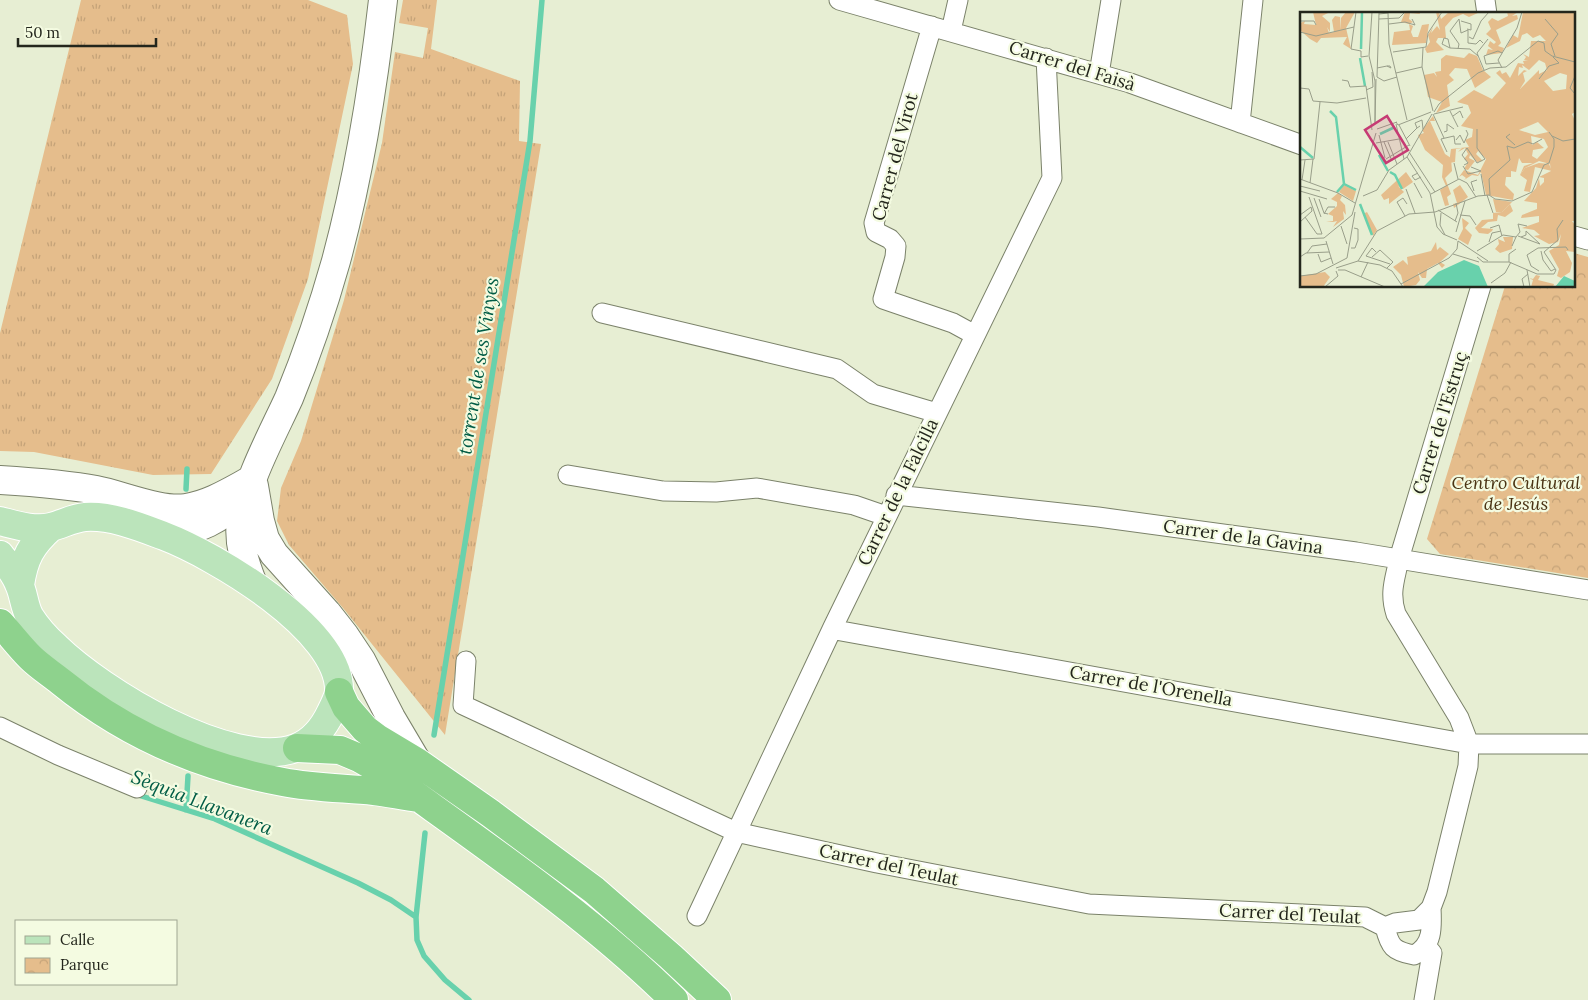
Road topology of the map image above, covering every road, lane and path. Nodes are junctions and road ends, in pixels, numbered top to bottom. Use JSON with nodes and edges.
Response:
{"nodes":[{"id":1,"x":383,"y":0,"type":"edge"},
{"id":2,"x":838,"y":0,"type":"edge"},
{"id":3,"x":958,"y":0,"type":"edge"},
{"id":4,"x":1110,"y":0,"type":"edge"},
{"id":5,"x":1253,"y":0,"type":"edge"},
{"id":6,"x":932,"y":26,"type":"junction"},
{"id":7,"x":951,"y":32,"type":"junction"},
{"id":8,"x":1046,"y":58,"type":"junction"},
{"id":9,"x":1099,"y":74,"type":"junction"},
{"id":10,"x":1240,"y":122,"type":"junction"},
{"id":11,"x":1300,"y":144,"type":"edge"},
{"id":12,"x":1480,"y":288,"type":"edge"},
{"id":13,"x":602,"y":313,"type":"dead end"},
{"id":14,"x":975,"y":335,"type":"junction"},
{"id":15,"x":936,"y":413,"type":"junction"},
{"id":16,"x":568,"y":475,"type":"dead end"},
{"id":17,"x":253,"y":479,"type":"junction"},
{"id":18,"x":0,"y":480,"type":"edge"},
{"id":19,"x":896,"y":495,"type":"junction"},
{"id":20,"x":886,"y":516,"type":"junction"},
{"id":21,"x":0,"y":521,"type":"edge"},
{"id":22,"x":51,"y":527,"type":"junction"},
{"id":23,"x":166,"y":536,"type":"junction"},
{"id":24,"x":0,"y":555,"type":"edge"},
{"id":25,"x":1399,"y":559,"type":"junction"},
{"id":26,"x":252,"y":584,"type":"junction"},
{"id":27,"x":20,"y":585,"type":"junction"},
{"id":28,"x":1588,"y":590,"type":"edge"},
{"id":29,"x":0,"y":623,"type":"edge"},
{"id":30,"x":832,"y":627,"type":"junction"},
{"id":31,"x":466,"y":661,"type":"dead end"},
{"id":32,"x":339,"y":692,"type":"junction"},
{"id":33,"x":0,"y":727,"type":"edge"},
{"id":34,"x":1470,"y":744,"type":"junction"},
{"id":35,"x":1588,"y":744,"type":"edge"},
{"id":36,"x":297,"y":748,"type":"junction"},
{"id":37,"x":417,"y":762,"type":"junction"},
{"id":38,"x":137,"y":788,"type":"dead end"},
{"id":39,"x":419,"y":798,"type":"junction"},
{"id":40,"x":736,"y":832,"type":"junction"},
{"id":41,"x":1431,"y":908,"type":"junction"},
{"id":42,"x":697,"y":916,"type":"dead end"},
{"id":43,"x":1385,"y":927,"type":"junction"},
{"id":44,"x":1426,"y":946,"type":"junction"},
{"id":45,"x":674,"y":1000,"type":"edge"},
{"id":46,"x":717,"y":1000,"type":"edge"},
{"id":47,"x":1424,"y":1000,"type":"edge"}],
"edges":[{"from":1,"to":17,"type":"main road"},
{"from":2,"to":6,"type":"street","name":"Carrer del Faisà"},
{"from":3,"to":7,"type":"street"},
{"from":4,"to":9,"type":"street"},
{"from":5,"to":10,"type":"street"},
{"from":6,"to":7,"type":"street","name":"Carrer del Faisà"},
{"from":6,"to":14,"type":"street","name":"Carrer del Virot"},
{"from":7,"to":8,"type":"street","name":"Carrer del Faisà"},
{"from":8,"to":9,"type":"street","name":"Carrer del Faisà"},
{"from":8,"to":14,"type":"street","name":"Carrer de la Falcilla"},
{"from":9,"to":10,"type":"street","name":"Carrer del Faisà"},
{"from":10,"to":11,"type":"street","name":"Carrer del Faisà"},
{"from":12,"to":25,"type":"street","name":"Carrer de l'Estruç"},
{"from":13,"to":15,"type":"street"},
{"from":14,"to":15,"type":"street","name":"Carrer de la Falcilla"},
{"from":15,"to":19,"type":"street","name":"Carrer de la Falcilla"},
{"from":16,"to":20,"type":"street"},
{"from":17,"to":18,"type":"main road"},
{"from":17,"to":23,"type":"main road"},
{"from":17,"to":26,"type":"main road"},
{"from":17,"to":37,"type":"main road"},
{"from":19,"to":20,"type":"street","name":"Carrer de la Falcilla"},
{"from":19,"to":25,"type":"street","name":"Carrer de la Gavina"},
{"from":20,"to":30,"type":"street","name":"Carrer de la Falcilla"},
{"from":21,"to":22,"type":"main road"},
{"from":22,"to":23,"type":"main road"},
{"from":22,"to":27,"type":"main road"},
{"from":23,"to":26,"type":"main road"},
{"from":24,"to":27,"type":"main road"},
{"from":25,"to":28,"type":"street","name":"Carrer de la Gavina"},
{"from":25,"to":34,"type":"street"},
{"from":26,"to":32,"type":"main road"},
{"from":27,"to":36,"type":"main road"},
{"from":29,"to":39,"type":"highway"},
{"from":30,"to":34,"type":"street","name":"Carrer de l'Orenella"},
{"from":30,"to":40,"type":"street","name":"Carrer de la Falcilla"},
{"from":31,"to":40,"type":"street","name":"Carrer del Teulat"},
{"from":32,"to":36,"type":"main road"},
{"from":32,"to":37,"type":"highway"},
{"from":33,"to":38,"type":"street"},
{"from":34,"to":35,"type":"street","name":"Carrer de l'Orenella"},
{"from":34,"to":41,"type":"street"},
{"from":36,"to":39,"type":"highway"},
{"from":37,"to":46,"type":"highway"},
{"from":39,"to":45,"type":"highway"},
{"from":40,"to":42,"type":"street","name":"Carrer de la Falcilla"},
{"from":40,"to":43,"type":"street","name":"Carrer del Teulat"},
{"from":41,"to":43,"type":"street"},
{"from":41,"to":44,"type":"street"},
{"from":43,"to":44,"type":"street"},
{"from":44,"to":47,"type":"street"}]}
